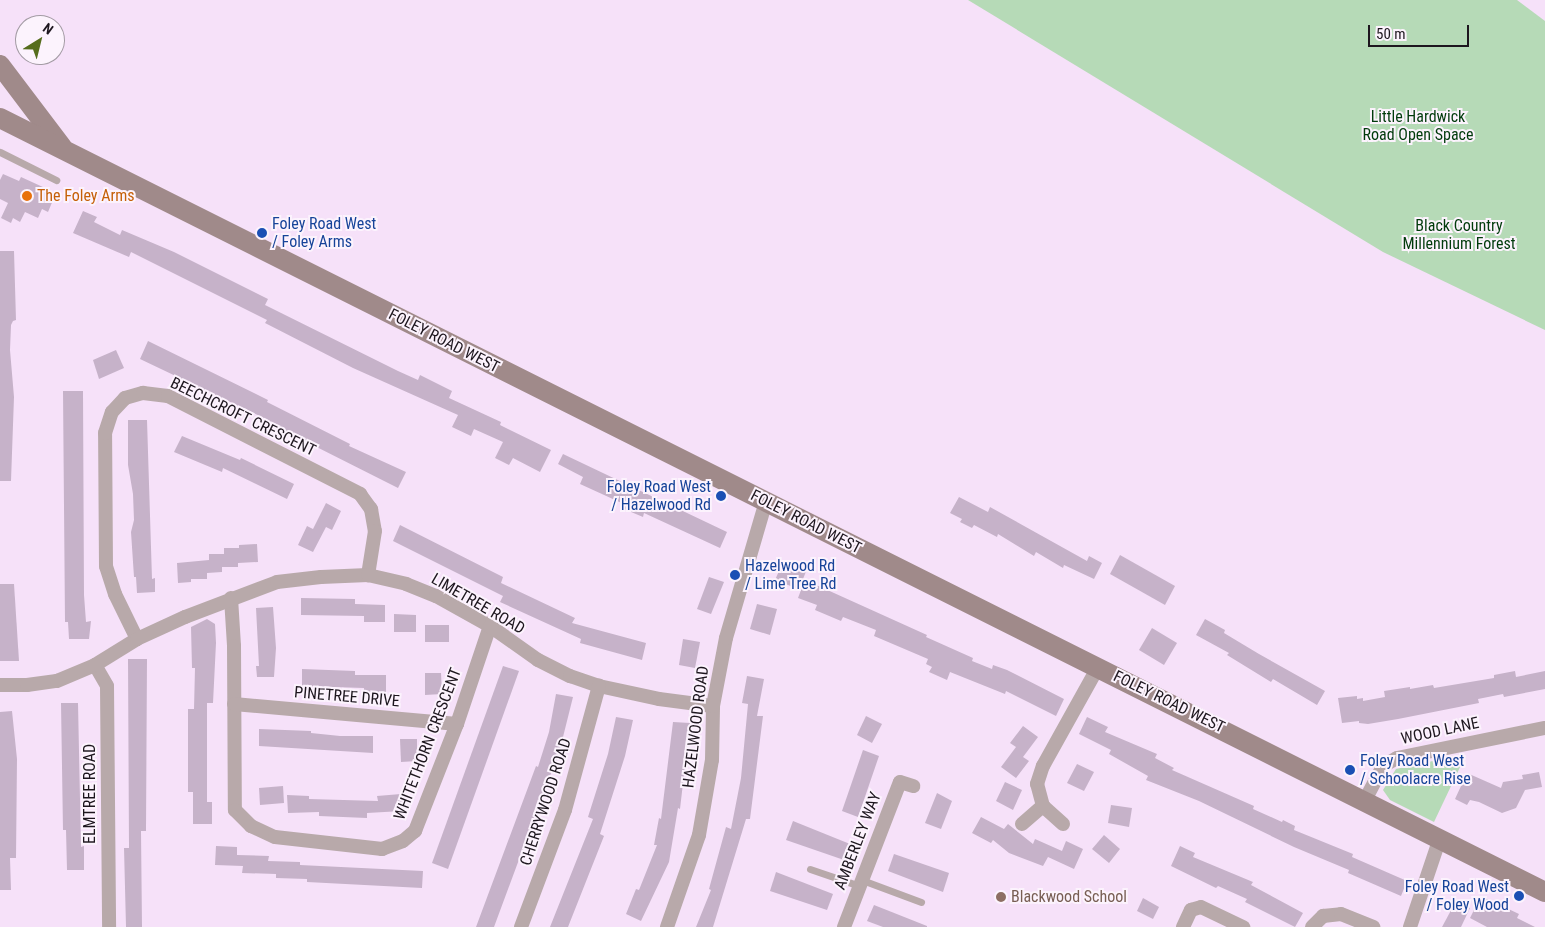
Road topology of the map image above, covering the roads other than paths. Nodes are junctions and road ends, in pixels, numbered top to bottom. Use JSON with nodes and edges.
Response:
{"nodes":[{"id":1,"x":0,"y":65,"type":"edge"},
{"id":2,"x":0,"y":118,"type":"edge"},
{"id":3,"x":0,"y":152,"type":"edge"},
{"id":4,"x":67,"y":153,"type":"junction"},
{"id":5,"x":56,"y":180,"type":"dead end"},
{"id":6,"x":766,"y":501,"type":"junction"},
{"id":7,"x":368,"y":575,"type":"junction"},
{"id":8,"x":231,"y":598,"type":"junction"},
{"id":9,"x":490,"y":626,"type":"junction"},
{"id":10,"x":137,"y":640,"type":"junction"},
{"id":11,"x":95,"y":665,"type":"junction"},
{"id":12,"x":1098,"y":667,"type":"junction"},
{"id":13,"x":0,"y":686,"type":"edge"},
{"id":14,"x":599,"y":686,"type":"junction"},
{"id":15,"x":234,"y":704,"type":"junction"},
{"id":16,"x":713,"y":706,"type":"junction"},
{"id":17,"x":457,"y":724,"type":"junction"},
{"id":18,"x":1545,"y":728,"type":"edge"},
{"id":19,"x":913,"y":786,"type":"dead end"},
{"id":20,"x":1365,"y":800,"type":"junction"},
{"id":21,"x":1043,"y":806,"type":"junction"},
{"id":22,"x":1022,"y":824,"type":"dead end"},
{"id":23,"x":1063,"y":824,"type":"dead end"},
{"id":24,"x":1440,"y":838,"type":"junction"},
{"id":25,"x":810,"y":869,"type":"dead end"},
{"id":26,"x":861,"y":883,"type":"junction"},
{"id":27,"x":1545,"y":892,"type":"edge"},
{"id":28,"x":921,"y":902,"type":"dead end"},
{"id":29,"x":109,"y":927,"type":"edge"},
{"id":30,"x":521,"y":927,"type":"edge"},
{"id":31,"x":667,"y":927,"type":"edge"},
{"id":32,"x":844,"y":927,"type":"edge"},
{"id":33,"x":1183,"y":927,"type":"edge"},
{"id":34,"x":1243,"y":927,"type":"edge"},
{"id":35,"x":1312,"y":927,"type":"edge"},
{"id":36,"x":1374,"y":927,"type":"edge"},
{"id":37,"x":1410,"y":927,"type":"edge"}],
"edges":[{"from":1,"to":4,"type":"main road","name":"FOLEY ROAD WEST"},
{"from":2,"to":4,"type":"main road","name":"FOLEY ROAD WEST"},
{"from":3,"to":5,"type":"lane"},
{"from":4,"to":6,"type":"main road","name":"FOLEY ROAD WEST"},
{"from":6,"to":12,"type":"main road","name":"FOLEY ROAD WEST"},
{"from":6,"to":16,"type":"street","name":"HAZELWOOD ROAD"},
{"from":7,"to":8,"type":"street","name":"LIMETREE ROAD"},
{"from":7,"to":9,"type":"street","name":"LIMETREE ROAD"},
{"from":7,"to":10,"type":"street","name":"BEECHCROFT CRESCENT"},
{"from":8,"to":10,"type":"street","name":"LIMETREE ROAD"},
{"from":8,"to":15,"type":"street","name":"WHITETHORN CRESCENT"},
{"from":9,"to":14,"type":"street","name":"LIMETREE ROAD"},
{"from":9,"to":17,"type":"street","name":"WHITETHORN CRESCENT"},
{"from":10,"to":11,"type":"street","name":"LIMETREE ROAD"},
{"from":11,"to":13,"type":"street","name":"LIMETREE ROAD"},
{"from":11,"to":29,"type":"street","name":"ELMTREE ROAD"},
{"from":12,"to":20,"type":"main road","name":"FOLEY ROAD WEST"},
{"from":12,"to":21,"type":"street"},
{"from":14,"to":16,"type":"street","name":"LIMETREE ROAD"},
{"from":14,"to":30,"type":"street","name":"CHERRYWOOD ROAD"},
{"from":15,"to":17,"type":"street","name":"PINETREE DRIVE"},
{"from":15,"to":17,"type":"street","name":"WHITETHORN CRESCENT"},
{"from":16,"to":31,"type":"street","name":"HAZELWOOD ROAD"},
{"from":18,"to":20,"type":"street","name":"WOOD LANE"},
{"from":19,"to":26,"type":"street","name":"AMBERLEY WAY"},
{"from":20,"to":24,"type":"main road","name":"FOLEY ROAD WEST"},
{"from":21,"to":22,"type":"street"},
{"from":21,"to":23,"type":"street"},
{"from":24,"to":27,"type":"main road","name":"FOLEY ROAD WEST"},
{"from":24,"to":37,"type":"street"},
{"from":25,"to":26,"type":"lane"},
{"from":26,"to":28,"type":"lane"},
{"from":26,"to":32,"type":"street","name":"AMBERLEY WAY"},
{"from":33,"to":34,"type":"street"},
{"from":35,"to":36,"type":"street"}]}
